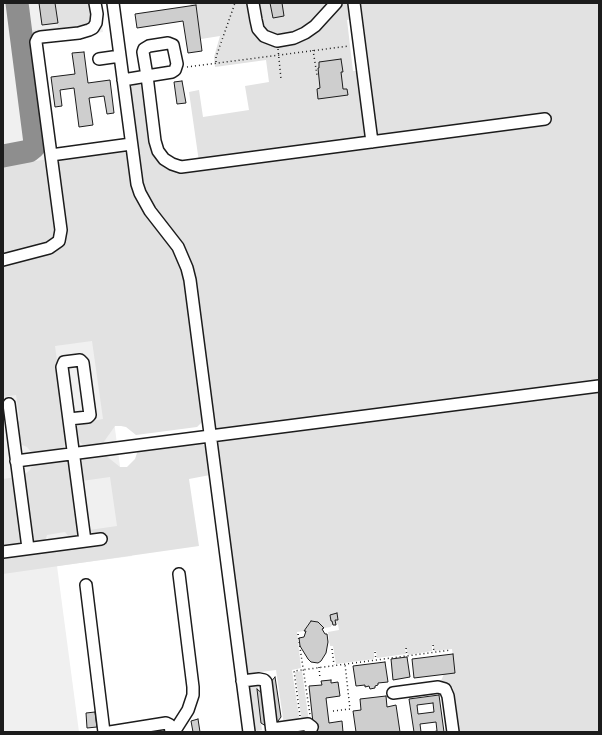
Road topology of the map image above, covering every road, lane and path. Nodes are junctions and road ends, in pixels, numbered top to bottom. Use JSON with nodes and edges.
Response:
{"nodes":[{"id":1,"x":96,"y":3,"type":"edge"},
{"id":2,"x":113,"y":3,"type":"edge"},
{"id":3,"x":234,"y":3,"type":"edge"},
{"id":4,"x":253,"y":3,"type":"edge"},
{"id":5,"x":336,"y":3,"type":"edge"},
{"id":6,"x":354,"y":3,"type":"edge"},
{"id":7,"x":277,"y":40,"type":"junction"},
{"id":8,"x":359,"y":44,"type":"junction"},
{"id":9,"x":313,"y":50,"type":"junction"},
{"id":10,"x":279,"y":54,"type":"junction"},
{"id":11,"x":120,"y":56,"type":"junction"},
{"id":12,"x":99,"y":59,"type":"dead end"},
{"id":13,"x":216,"y":63,"type":"junction"},
{"id":14,"x":176,"y":68,"type":"junction"},
{"id":15,"x":317,"y":75,"type":"dead end"},
{"id":16,"x":146,"y":76,"type":"junction"},
{"id":17,"x":282,"y":79,"type":"dead end"},
{"id":18,"x":123,"y":80,"type":"junction"},
{"id":19,"x":545,"y":119,"type":"dead end"},
{"id":20,"x":372,"y":142,"type":"junction"},
{"id":21,"x":131,"y":144,"type":"junction"},
{"id":22,"x":52,"y":155,"type":"junction"},
{"id":23,"x":3,"y":260,"type":"edge"},
{"id":24,"x":599,"y":386,"type":"edge"},
{"id":25,"x":9,"y":404,"type":"dead end"},
{"id":26,"x":69,"y":419,"type":"junction"},
{"id":27,"x":210,"y":436,"type":"junction"},
{"id":28,"x":74,"y":454,"type":"junction"},
{"id":29,"x":16,"y":461,"type":"junction"},
{"id":30,"x":102,"y":539,"type":"dead end"},
{"id":31,"x":85,"y":541,"type":"junction"},
{"id":32,"x":28,"y":548,"type":"junction"},
{"id":33,"x":3,"y":552,"type":"edge"},
{"id":34,"x":179,"y":574,"type":"dead end"},
{"id":35,"x":86,"y":584,"type":"dead end"},
{"id":36,"x":298,"y":634,"type":"dead end"},
{"id":37,"x":433,"y":645,"type":"dead end"},
{"id":38,"x":406,"y":648,"type":"dead end"},
{"id":39,"x":332,"y":649,"type":"dead end"},
{"id":40,"x":451,"y":650,"type":"dead end"},
{"id":41,"x":375,"y":652,"type":"dead end"},
{"id":42,"x":434,"y":652,"type":"junction"},
{"id":43,"x":407,"y":656,"type":"junction"},
{"id":44,"x":376,"y":660,"type":"junction"},
{"id":45,"x":345,"y":664,"type":"junction"},
{"id":46,"x":334,"y":665,"type":"junction"},
{"id":47,"x":319,"y":667,"type":"junction"},
{"id":48,"x":303,"y":669,"type":"junction"},
{"id":49,"x":320,"y":679,"type":"dead end"},
{"id":50,"x":242,"y":681,"type":"junction"},
{"id":51,"x":393,"y":694,"type":"dead end"},
{"id":52,"x":333,"y":711,"type":"dead end"},
{"id":53,"x":308,"y":728,"type":"edge"},
{"id":54,"x":272,"y":731,"type":"edge"},
{"id":55,"x":104,"y":732,"type":"edge"},
{"id":56,"x":110,"y":732,"type":"edge"},
{"id":57,"x":173,"y":732,"type":"edge"},
{"id":58,"x":249,"y":732,"type":"edge"},
{"id":59,"x":453,"y":732,"type":"edge"}],
"edges":[{"from":1,"to":22,"type":"lane"},
{"from":2,"to":11,"type":"lane"},
{"from":3,"to":13,"type":"path"},
{"from":4,"to":7,"type":"lane"},
{"from":5,"to":7,"type":"lane"},
{"from":6,"to":8,"type":"lane"},
{"from":7,"to":10,"type":"path"},
{"from":8,"to":9,"type":"path"},
{"from":8,"to":20,"type":"lane"},
{"from":9,"to":10,"type":"path"},
{"from":9,"to":15,"type":"path"},
{"from":10,"to":13,"type":"path"},
{"from":10,"to":17,"type":"path"},
{"from":11,"to":12,"type":"lane"},
{"from":11,"to":18,"type":"lane"},
{"from":13,"to":14,"type":"path"},
{"from":14,"to":16,"type":"lane"},
{"from":14,"to":16,"type":"lane"},
{"from":16,"to":18,"type":"lane"},
{"from":16,"to":20,"type":"lane"},
{"from":18,"to":21,"type":"lane"},
{"from":19,"to":20,"type":"lane"},
{"from":21,"to":22,"type":"lane"},
{"from":21,"to":27,"type":"lane"},
{"from":22,"to":23,"type":"lane"},
{"from":24,"to":27,"type":"lane"},
{"from":25,"to":29,"type":"lane"},
{"from":26,"to":26,"type":"lane"},
{"from":26,"to":28,"type":"lane"},
{"from":27,"to":28,"type":"lane"},
{"from":27,"to":50,"type":"lane"},
{"from":28,"to":29,"type":"lane"},
{"from":28,"to":31,"type":"lane"},
{"from":29,"to":32,"type":"lane"},
{"from":30,"to":31,"type":"lane"},
{"from":31,"to":32,"type":"lane"},
{"from":32,"to":33,"type":"lane"},
{"from":34,"to":57,"type":"lane"},
{"from":35,"to":55,"type":"lane"},
{"from":36,"to":48,"type":"path"},
{"from":37,"to":42,"type":"path"},
{"from":38,"to":43,"type":"path"},
{"from":39,"to":46,"type":"path"},
{"from":40,"to":42,"type":"path"},
{"from":41,"to":44,"type":"path"},
{"from":42,"to":43,"type":"path"},
{"from":43,"to":44,"type":"path"},
{"from":44,"to":45,"type":"path"},
{"from":45,"to":46,"type":"path"},
{"from":45,"to":52,"type":"path"},
{"from":46,"to":47,"type":"path"},
{"from":47,"to":48,"type":"path"},
{"from":47,"to":49,"type":"path"},
{"from":48,"to":53,"type":"path"},
{"from":48,"to":53,"type":"path"},
{"from":50,"to":54,"type":"lane"},
{"from":50,"to":58,"type":"lane"},
{"from":51,"to":59,"type":"lane"},
{"from":53,"to":54,"type":"lane"},
{"from":56,"to":57,"type":"lane"}]}
